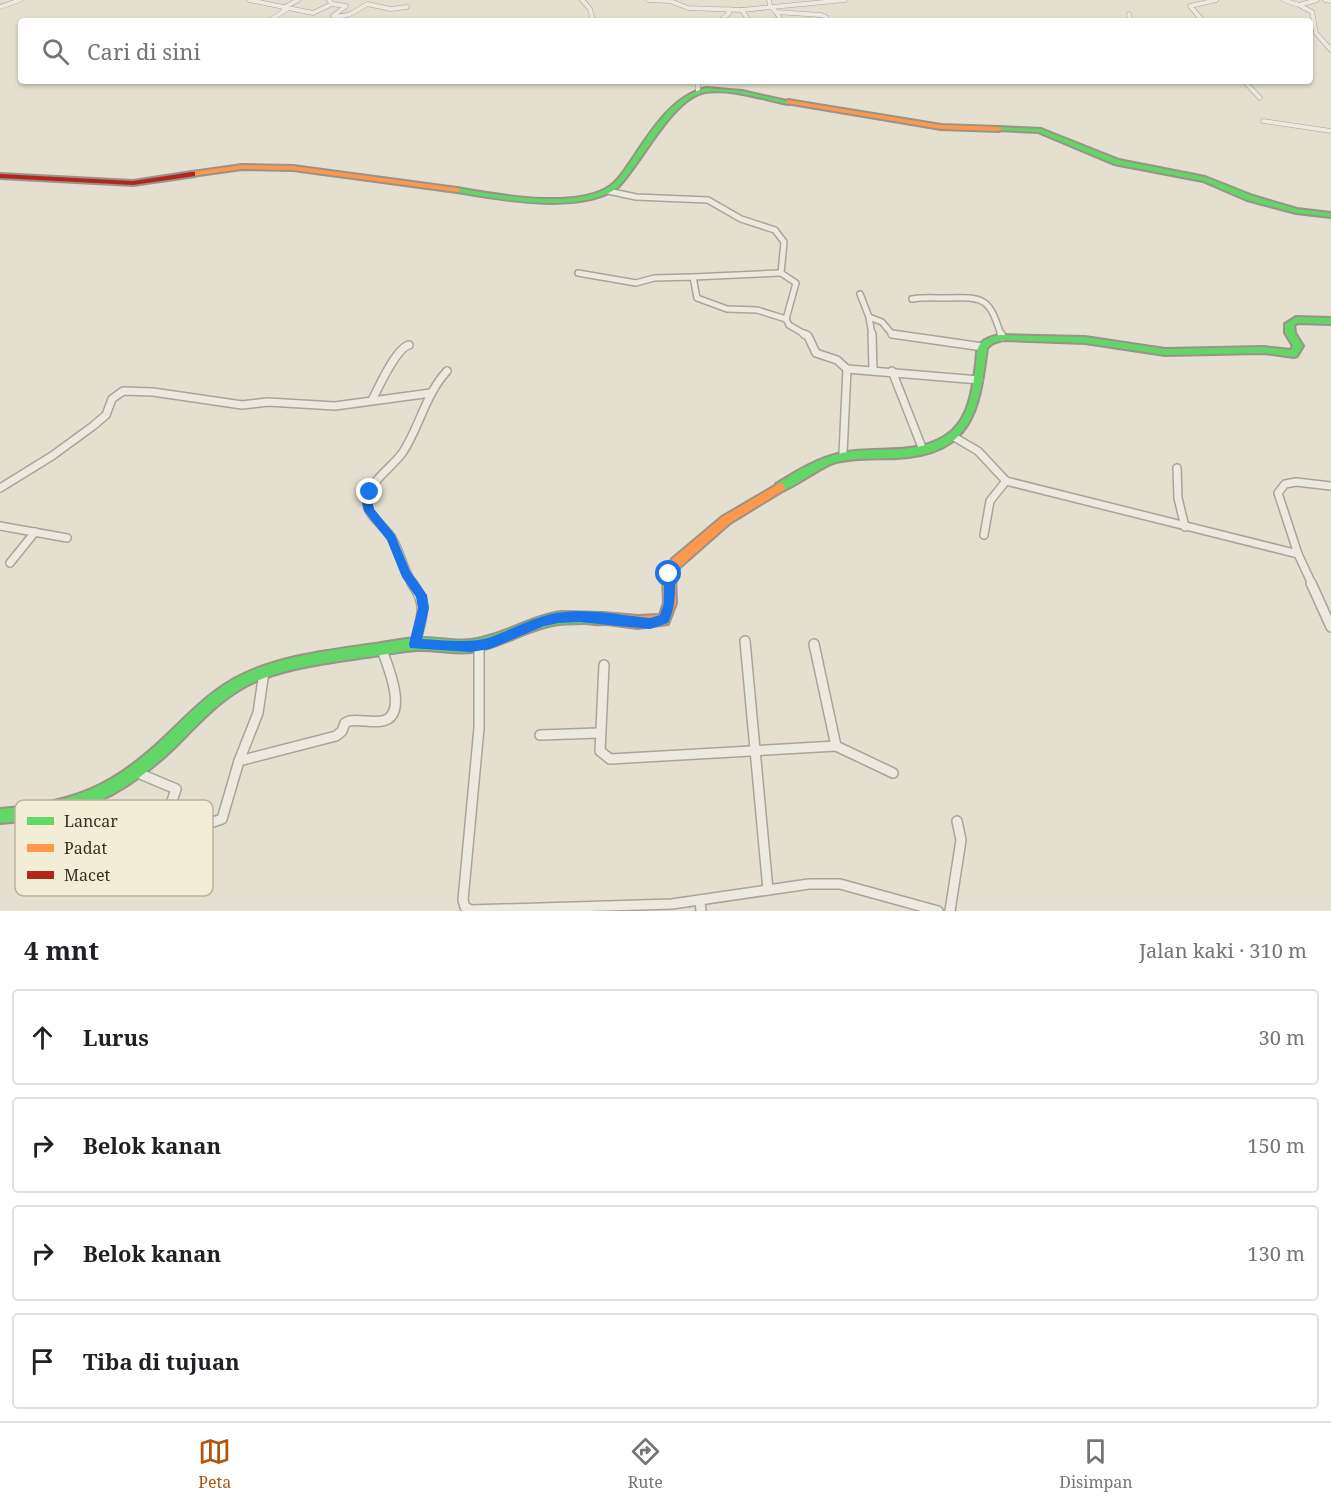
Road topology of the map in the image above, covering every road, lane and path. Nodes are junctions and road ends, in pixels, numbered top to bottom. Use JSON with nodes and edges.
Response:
{"nodes":[{"id":1,"x":20,"y":0,"type":"edge"},
{"id":2,"x":249,"y":0,"type":"edge"},
{"id":3,"x":298,"y":0,"type":"edge"},
{"id":4,"x":582,"y":0,"type":"edge"},
{"id":5,"x":648,"y":0,"type":"edge"},
{"id":6,"x":769,"y":0,"type":"edge"},
{"id":7,"x":845,"y":0,"type":"edge"},
{"id":8,"x":1216,"y":0,"type":"edge"},
{"id":9,"x":1284,"y":0,"type":"edge"},
{"id":10,"x":1317,"y":0,"type":"edge"},
{"id":11,"x":1325,"y":0,"type":"edge"},
{"id":12,"x":385,"y":1,"type":"edge"},
{"id":13,"x":1331,"y":1,"type":"edge"},
{"id":14,"x":331,"y":2,"type":"edge"},
{"id":15,"x":1299,"y":5,"type":"junction"},
{"id":16,"x":375,"y":6,"type":"junction"},
{"id":17,"x":770,"y":6,"type":"junction"},
{"id":18,"x":0,"y":7,"type":"edge"},
{"id":19,"x":407,"y":8,"type":"dead end"},
{"id":20,"x":285,"y":9,"type":"junction"},
{"id":21,"x":729,"y":9,"type":"junction"},
{"id":22,"x":742,"y":10,"type":"junction"},
{"id":23,"x":776,"y":12,"type":"junction"},
{"id":24,"x":312,"y":13,"type":"junction"},
{"id":25,"x":1129,"y":14,"type":"dead end"},
{"id":26,"x":321,"y":15,"type":"dead end"},
{"id":27,"x":327,"y":16,"type":"dead end"},
{"id":28,"x":333,"y":16,"type":"junction"},
{"id":29,"x":272,"y":18,"type":"edge"},
{"id":30,"x":592,"y":18,"type":"edge"},
{"id":31,"x":723,"y":18,"type":"edge"},
{"id":32,"x":747,"y":18,"type":"edge"},
{"id":33,"x":780,"y":18,"type":"edge"},
{"id":34,"x":826,"y":18,"type":"edge"},
{"id":35,"x":1130,"y":18,"type":"edge"},
{"id":36,"x":1201,"y":18,"type":"edge"},
{"id":37,"x":1312,"y":18,"type":"edge"},
{"id":38,"x":1313,"y":20,"type":"edge"},
{"id":39,"x":1331,"y":50,"type":"edge"},
{"id":40,"x":1247,"y":84,"type":"edge"},
{"id":41,"x":698,"y":86,"type":"edge"},
{"id":42,"x":1260,"y":98,"type":"dead end"},
{"id":43,"x":1263,"y":121,"type":"dead end"},
{"id":44,"x":1331,"y":131,"type":"edge"},
{"id":45,"x":0,"y":176,"type":"edge"},
{"id":46,"x":608,"y":191,"type":"junction"},
{"id":47,"x":1331,"y":215,"type":"edge"},
{"id":48,"x":578,"y":273,"type":"dead end"},
{"id":49,"x":781,"y":273,"type":"junction"},
{"id":50,"x":693,"y":277,"type":"junction"},
{"id":51,"x":860,"y":294,"type":"dead end"},
{"id":52,"x":912,"y":299,"type":"dead end"},
{"id":53,"x":869,"y":317,"type":"junction"},
{"id":54,"x":786,"y":319,"type":"junction"},
{"id":55,"x":1331,"y":321,"type":"edge"},
{"id":56,"x":1002,"y":337,"type":"junction"},
{"id":57,"x":409,"y":345,"type":"dead end"},
{"id":58,"x":983,"y":346,"type":"junction"},
{"id":59,"x":847,"y":369,"type":"junction"},
{"id":60,"x":873,"y":370,"type":"junction"},
{"id":61,"x":447,"y":371,"type":"dead end"},
{"id":62,"x":892,"y":371,"type":"junction"},
{"id":63,"x":979,"y":380,"type":"junction"},
{"id":64,"x":431,"y":393,"type":"junction"},
{"id":65,"x":372,"y":400,"type":"junction"},
{"id":66,"x":954,"y":437,"type":"junction"},
{"id":67,"x":923,"y":450,"type":"junction"},
{"id":68,"x":843,"y":454,"type":"junction"},
{"id":69,"x":1177,"y":468,"type":"dead end"},
{"id":70,"x":1006,"y":481,"type":"junction"},
{"id":71,"x":1331,"y":486,"type":"edge"},
{"id":72,"x":0,"y":488,"type":"edge"},
{"id":73,"x":0,"y":526,"type":"edge"},
{"id":74,"x":1185,"y":527,"type":"junction"},
{"id":75,"x":35,"y":532,"type":"junction"},
{"id":76,"x":984,"y":535,"type":"dead end"},
{"id":77,"x":67,"y":538,"type":"dead end"},
{"id":78,"x":1298,"y":554,"type":"junction"},
{"id":79,"x":10,"y":563,"type":"dead end"},
{"id":80,"x":1331,"y":627,"type":"edge"},
{"id":81,"x":745,"y":641,"type":"dead end"},
{"id":82,"x":415,"y":644,"type":"junction"},
{"id":83,"x":814,"y":644,"type":"dead end"},
{"id":84,"x":479,"y":645,"type":"junction"},
{"id":85,"x":382,"y":650,"type":"junction"},
{"id":86,"x":604,"y":665,"type":"dead end"},
{"id":87,"x":264,"y":672,"type":"junction"},
{"id":88,"x":599,"y":733,"type":"junction"},
{"id":89,"x":540,"y":735,"type":"dead end"},
{"id":90,"x":836,"y":747,"type":"junction"},
{"id":91,"x":757,"y":752,"type":"junction"},
{"id":92,"x":239,"y":761,"type":"junction"},
{"id":93,"x":138,"y":773,"type":"junction"},
{"id":94,"x":893,"y":773,"type":"dead end"},
{"id":95,"x":96,"y":798,"type":"joint"},
{"id":96,"x":90,"y":800,"type":"edge"},
{"id":97,"x":173,"y":800,"type":"edge"},
{"id":98,"x":15,"y":815,"type":"edge"},
{"id":99,"x":0,"y":816,"type":"edge"},
{"id":100,"x":957,"y":821,"type":"dead end"},
{"id":101,"x":213,"y":822,"type":"edge"},
{"id":102,"x":768,"y":890,"type":"junction"},
{"id":103,"x":700,"y":905,"type":"edge"},
{"id":104,"x":938,"y":911,"type":"edge"},
{"id":105,"x":950,"y":911,"type":"edge"}],
"edges":[{"from":1,"to":18,"type":"street"},
{"from":2,"to":20,"type":"street"},
{"from":3,"to":20,"type":"street"},
{"from":4,"to":30,"type":"street"},
{"from":5,"to":21,"type":"street"},
{"from":6,"to":17,"type":"street"},
{"from":7,"to":17,"type":"street"},
{"from":8,"to":36,"type":"street"},
{"from":9,"to":15,"type":"street"},
{"from":10,"to":15,"type":"street"},
{"from":11,"to":13,"type":"street"},
{"from":12,"to":16,"type":"street"},
{"from":14,"to":24,"type":"street"},
{"from":14,"to":28,"type":"street"},
{"from":15,"to":37,"type":"street"},
{"from":16,"to":19,"type":"street"},
{"from":16,"to":28,"type":"street"},
{"from":17,"to":22,"type":"street"},
{"from":17,"to":23,"type":"street"},
{"from":20,"to":24,"type":"street"},
{"from":20,"to":29,"type":"street"},
{"from":21,"to":22,"type":"street"},
{"from":21,"to":31,"type":"street"},
{"from":22,"to":32,"type":"street"},
{"from":23,"to":33,"type":"street"},
{"from":23,"to":34,"type":"street"},
{"from":24,"to":26,"type":"street"},
{"from":25,"to":35,"type":"street"},
{"from":27,"to":28,"type":"street"},
{"from":38,"to":39,"type":"street"},
{"from":40,"to":42,"type":"street"},
{"from":41,"to":46,"type":"street"},
{"from":41,"to":47,"type":"street"},
{"from":43,"to":44,"type":"street"},
{"from":45,"to":46,"type":"street"},
{"from":46,"to":49,"type":"street"},
{"from":48,"to":50,"type":"street"},
{"from":49,"to":50,"type":"street"},
{"from":49,"to":54,"type":"street"},
{"from":50,"to":54,"type":"street"},
{"from":51,"to":53,"type":"street"},
{"from":52,"to":56,"type":"street"},
{"from":53,"to":58,"type":"street"},
{"from":53,"to":60,"type":"street"},
{"from":54,"to":59,"type":"street"},
{"from":55,"to":56,"type":"street"},
{"from":56,"to":58,"type":"street"},
{"from":57,"to":65,"type":"street"},
{"from":58,"to":63,"type":"street"},
{"from":59,"to":60,"type":"street"},
{"from":59,"to":68,"type":"street"},
{"from":60,"to":62,"type":"street"},
{"from":61,"to":64,"type":"street"},
{"from":62,"to":63,"type":"street"},
{"from":62,"to":67,"type":"street"},
{"from":63,"to":66,"type":"street"},
{"from":64,"to":65,"type":"street"},
{"from":64,"to":82,"type":"street"},
{"from":65,"to":72,"type":"street"},
{"from":66,"to":67,"type":"street"},
{"from":66,"to":70,"type":"street"},
{"from":67,"to":68,"type":"street"},
{"from":68,"to":84,"type":"street"},
{"from":69,"to":74,"type":"street"},
{"from":70,"to":74,"type":"street"},
{"from":70,"to":76,"type":"street"},
{"from":71,"to":78,"type":"street"},
{"from":73,"to":75,"type":"street"},
{"from":74,"to":78,"type":"street"},
{"from":75,"to":77,"type":"street"},
{"from":75,"to":79,"type":"street"},
{"from":78,"to":80,"type":"street"},
{"from":81,"to":91,"type":"street"},
{"from":82,"to":84,"type":"street"},
{"from":82,"to":85,"type":"street"},
{"from":83,"to":90,"type":"street"},
{"from":84,"to":103,"type":"street"},
{"from":85,"to":87,"type":"street"},
{"from":85,"to":92,"type":"street"},
{"from":86,"to":88,"type":"street"},
{"from":87,"to":92,"type":"street"},
{"from":87,"to":93,"type":"street"},
{"from":88,"to":89,"type":"street"},
{"from":88,"to":91,"type":"street"},
{"from":90,"to":91,"type":"street"},
{"from":90,"to":94,"type":"street"},
{"from":91,"to":102,"type":"street"},
{"from":92,"to":101,"type":"street"},
{"from":93,"to":95,"type":"street"},
{"from":93,"to":97,"type":"street"},
{"from":95,"to":96,"type":"street"},
{"from":98,"to":99,"type":"street"},
{"from":100,"to":105,"type":"street"},
{"from":102,"to":103,"type":"street"},
{"from":102,"to":104,"type":"street"}]}
